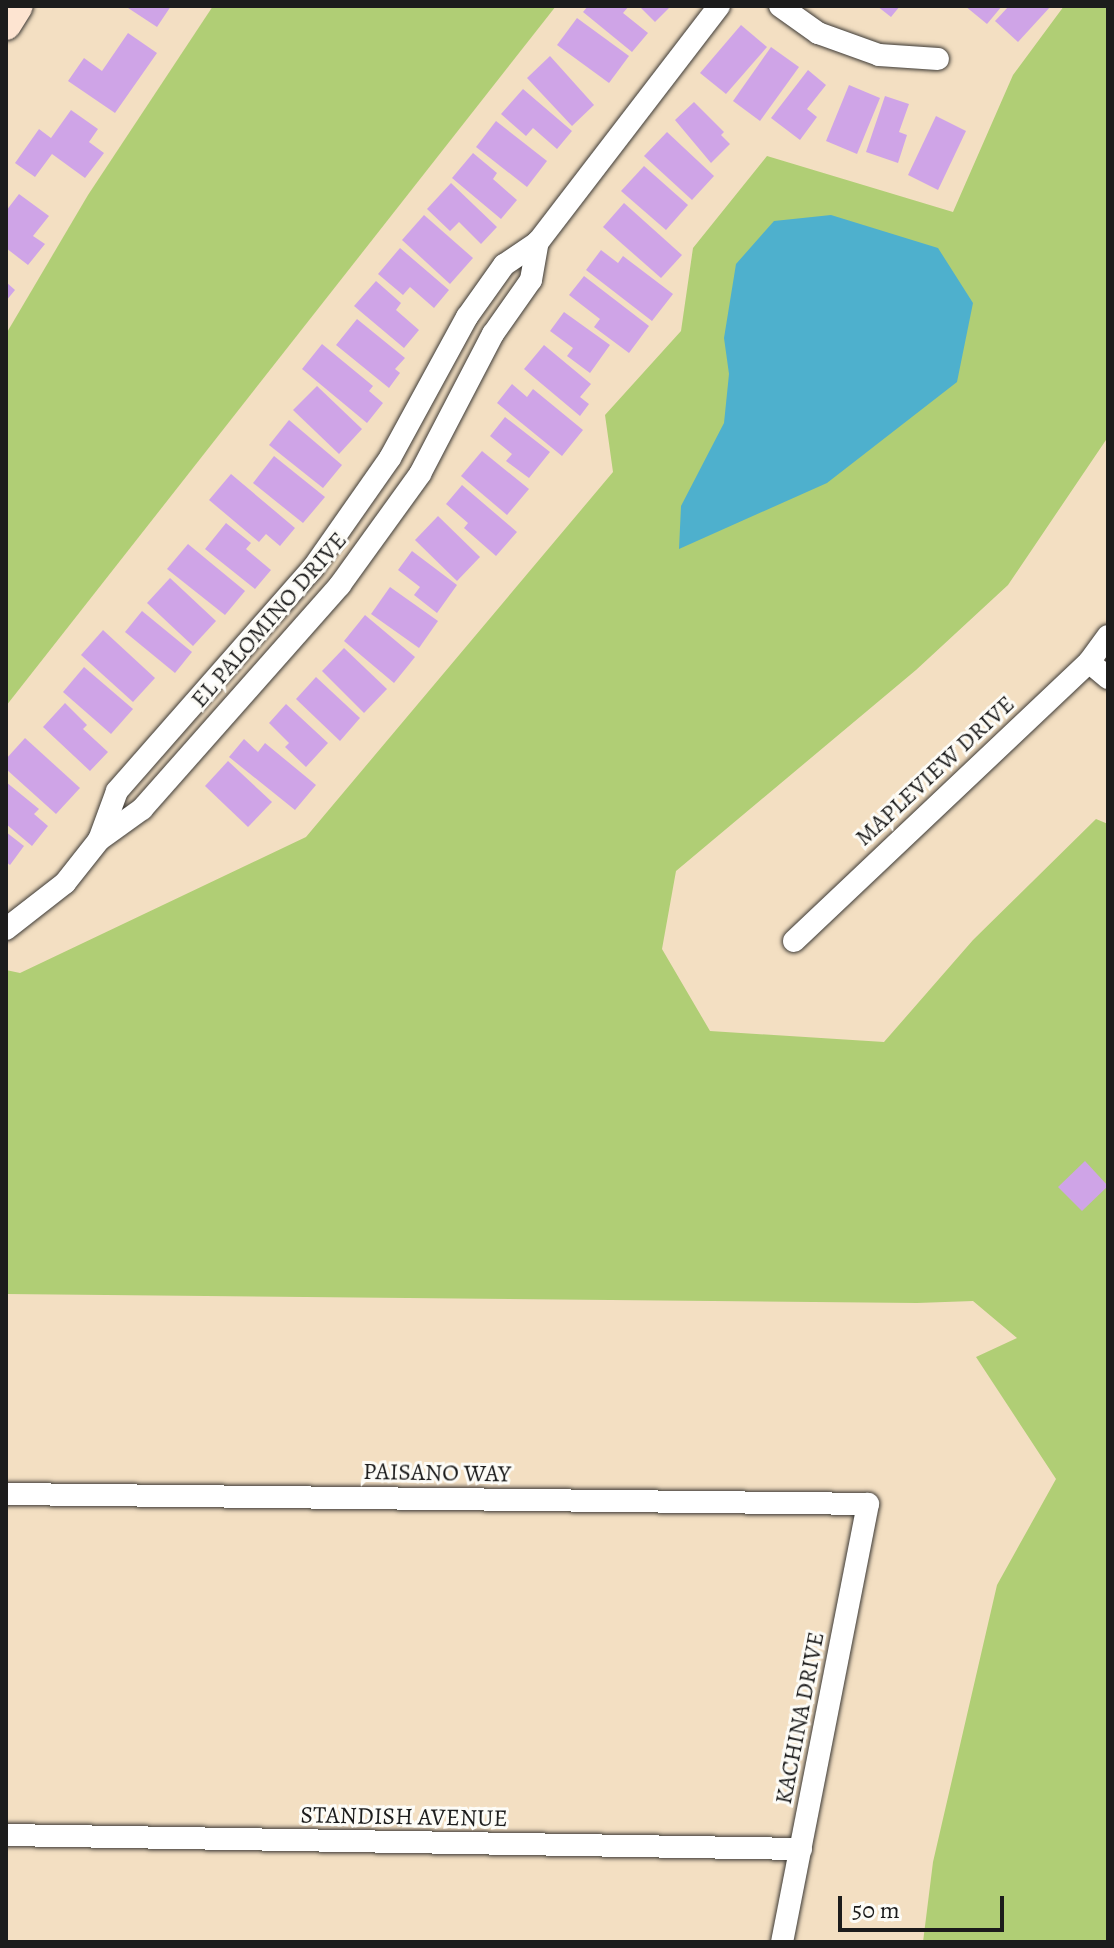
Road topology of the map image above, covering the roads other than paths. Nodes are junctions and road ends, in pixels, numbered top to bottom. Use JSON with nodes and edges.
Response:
{"nodes":[{"id":1,"x":18,"y":6,"type":"edge"},
{"id":2,"x":719,"y":6,"type":"edge"},
{"id":3,"x":780,"y":6,"type":"edge"},
{"id":4,"x":6,"y":25,"type":"edge"},
{"id":5,"x":938,"y":59,"type":"dead end"},
{"id":6,"x":538,"y":242,"type":"junction"},
{"id":7,"x":1108,"y":636,"type":"edge"},
{"id":8,"x":1089,"y":662,"type":"junction"},
{"id":9,"x":1108,"y":678,"type":"edge"},
{"id":10,"x":99,"y":840,"type":"junction"},
{"id":11,"x":6,"y":929,"type":"edge"},
{"id":12,"x":794,"y":941,"type":"dead end"},
{"id":13,"x":6,"y":1494,"type":"edge"},
{"id":14,"x":868,"y":1504,"type":"joint"},
{"id":15,"x":6,"y":1835,"type":"edge"},
{"id":16,"x":801,"y":1849,"type":"junction"},
{"id":17,"x":782,"y":1942,"type":"edge"}],
"edges":[{"from":1,"to":4,"type":"main road"},
{"from":2,"to":6,"type":"street","name":"EL PALOMINO DRIVE"},
{"from":3,"to":5,"type":"street"},
{"from":6,"to":10,"type":"street","name":"EL PALOMINO DRIVE"},
{"from":6,"to":10,"type":"street","name":"EL PALOMINO DRIVE"},
{"from":7,"to":8,"type":"street","name":"MAPLEVIEW DRIVE"},
{"from":8,"to":9,"type":"street"},
{"from":8,"to":12,"type":"street","name":"MAPLEVIEW DRIVE"},
{"from":10,"to":11,"type":"street","name":"EL PALOMINO DRIVE"},
{"from":13,"to":14,"type":"street","name":"PAISANO WAY"},
{"from":14,"to":16,"type":"street","name":"KACHINA DRIVE"},
{"from":15,"to":16,"type":"street","name":"STANDISH AVENUE"},
{"from":16,"to":17,"type":"street","name":"KACHINA DRIVE"}]}
